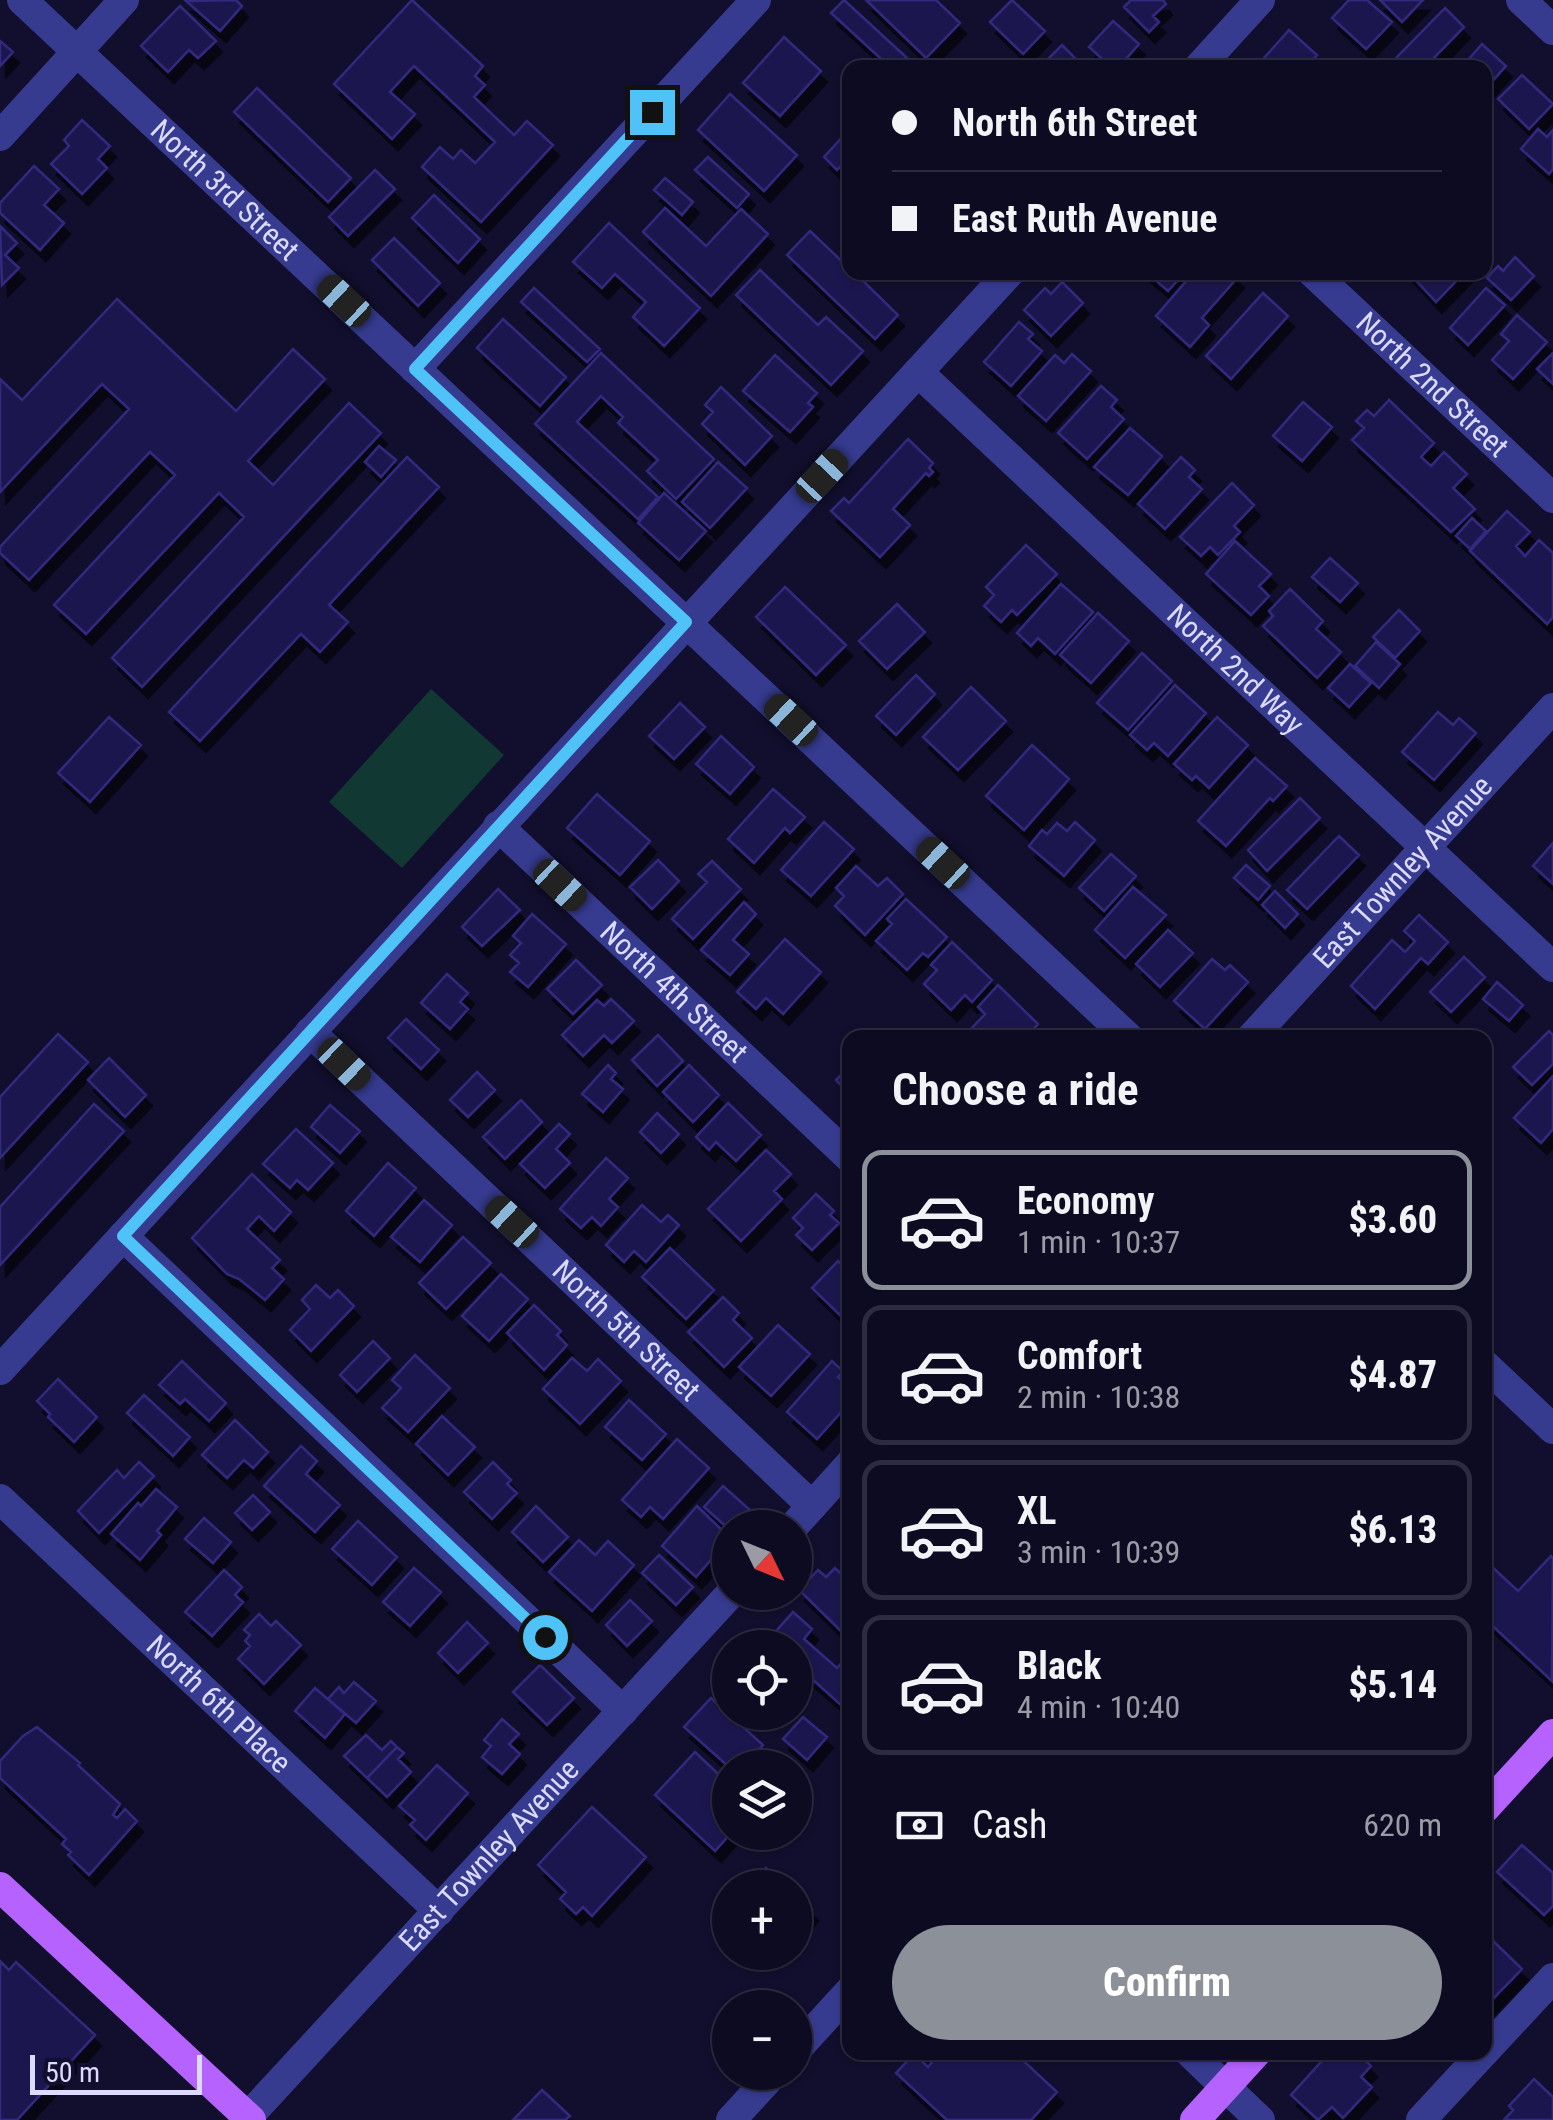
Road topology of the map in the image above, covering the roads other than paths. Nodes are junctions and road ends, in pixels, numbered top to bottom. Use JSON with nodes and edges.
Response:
{"nodes":[{"id":1,"x":22,"y":0,"type":"edge"},
{"id":2,"x":124,"y":0,"type":"edge"},
{"id":3,"x":756,"y":0,"type":"edge"},
{"id":4,"x":1260,"y":0,"type":"edge"},
{"id":5,"x":1521,"y":0,"type":"edge"},
{"id":6,"x":1553,"y":30,"type":"edge"},
{"id":7,"x":78,"y":52,"type":"junction"},
{"id":8,"x":1205,"y":60,"type":"edge"},
{"id":9,"x":0,"y":136,"type":"edge"},
{"id":10,"x":1003,"y":280,"type":"edge"},
{"id":11,"x":1321,"y":280,"type":"edge"},
{"id":12,"x":415,"y":369,"type":"junction"},
{"id":13,"x":918,"y":372,"type":"junction"},
{"id":14,"x":1553,"y":498,"type":"edge"},
{"id":15,"x":686,"y":622,"type":"junction"},
{"id":16,"x":1553,"y":708,"type":"edge"},
{"id":17,"x":498,"y":826,"type":"junction"},
{"id":18,"x":1424,"y":847,"type":"junction"},
{"id":19,"x":1553,"y":967,"type":"edge"},
{"id":20,"x":1120,"y":1030,"type":"edge"},
{"id":21,"x":1258,"y":1030,"type":"edge"},
{"id":22,"x":310,"y":1032,"type":"junction"},
{"id":23,"x":842,"y":1150,"type":"edge"},
{"id":24,"x":123,"y":1236,"type":"junction"},
{"id":25,"x":0,"y":1370,"type":"edge"},
{"id":26,"x":1492,"y":1372,"type":"edge"},
{"id":27,"x":1553,"y":1430,"type":"edge"},
{"id":28,"x":842,"y":1473,"type":"edge"},
{"id":29,"x":0,"y":1499,"type":"edge"},
{"id":30,"x":795,"y":1510,"type":"edge"},
{"id":31,"x":808,"y":1510,"type":"edge"},
{"id":32,"x":715,"y":1610,"type":"edge"},
{"id":33,"x":623,"y":1710,"type":"junction"},
{"id":34,"x":1553,"y":1734,"type":"edge"},
{"id":35,"x":1492,"y":1800,"type":"edge"},
{"id":36,"x":0,"y":1887,"type":"edge"},
{"id":37,"x":439,"y":1911,"type":"junction"},
{"id":38,"x":1553,"y":1978,"type":"edge"},
{"id":39,"x":842,"y":2000,"type":"edge"},
{"id":40,"x":812,"y":2032,"type":"edge"},
{"id":41,"x":1492,"y":2043,"type":"edge"},
{"id":42,"x":1197,"y":2060,"type":"edge"},
{"id":43,"x":1250,"y":2060,"type":"edge"},
{"id":44,"x":1477,"y":2060,"type":"edge"},
{"id":45,"x":1225,"y":2087,"type":"junction"},
{"id":46,"x":758,"y":2090,"type":"edge"},
{"id":47,"x":247,"y":2119,"type":"edge"},
{"id":48,"x":731,"y":2120,"type":"edge"},
{"id":49,"x":1195,"y":2120,"type":"edge"},
{"id":50,"x":1260,"y":2120,"type":"edge"},
{"id":51,"x":1421,"y":2120,"type":"edge"}],
"edges":[{"from":1,"to":7,"type":"street","name":"North 3rd Street"},
{"from":2,"to":7,"type":"street"},
{"from":3,"to":12,"type":"street"},
{"from":4,"to":8,"type":"street"},
{"from":5,"to":6,"type":"street"},
{"from":7,"to":9,"type":"street"},
{"from":7,"to":12,"type":"street","name":"North 3rd Street"},
{"from":10,"to":13,"type":"street"},
{"from":11,"to":14,"type":"street","name":"North 2nd Street"},
{"from":12,"to":15,"type":"street","name":"North 3rd Street"},
{"from":13,"to":15,"type":"street"},
{"from":13,"to":18,"type":"street","name":"North 2nd Way"},
{"from":15,"to":17,"type":"street"},
{"from":15,"to":20,"type":"street","name":"North 3rd Street"},
{"from":16,"to":18,"type":"street","name":"East Townley Avenue"},
{"from":17,"to":22,"type":"street"},
{"from":17,"to":23,"type":"street","name":"North 4th Street"},
{"from":18,"to":19,"type":"street","name":"North 2nd Way"},
{"from":18,"to":21,"type":"street","name":"East Townley Avenue"},
{"from":22,"to":24,"type":"street"},
{"from":22,"to":30,"type":"street","name":"North 5th Street"},
{"from":24,"to":25,"type":"street"},
{"from":24,"to":33,"type":"street"},
{"from":26,"to":27,"type":"street"},
{"from":28,"to":31,"type":"street"},
{"from":29,"to":37,"type":"street","name":"North 6th Place"},
{"from":32,"to":33,"type":"street","name":"East Townley Avenue"},
{"from":33,"to":37,"type":"street","name":"East Townley Avenue"},
{"from":34,"to":35,"type":"main road"},
{"from":36,"to":47,"type":"main road"},
{"from":37,"to":47,"type":"street","name":"East Townley Avenue"},
{"from":38,"to":41,"type":"street"},
{"from":39,"to":40,"type":"street"},
{"from":42,"to":45,"type":"street"},
{"from":43,"to":45,"type":"main road"},
{"from":44,"to":51,"type":"street"},
{"from":45,"to":49,"type":"main road"},
{"from":45,"to":50,"type":"street"},
{"from":46,"to":48,"type":"street"}]}
